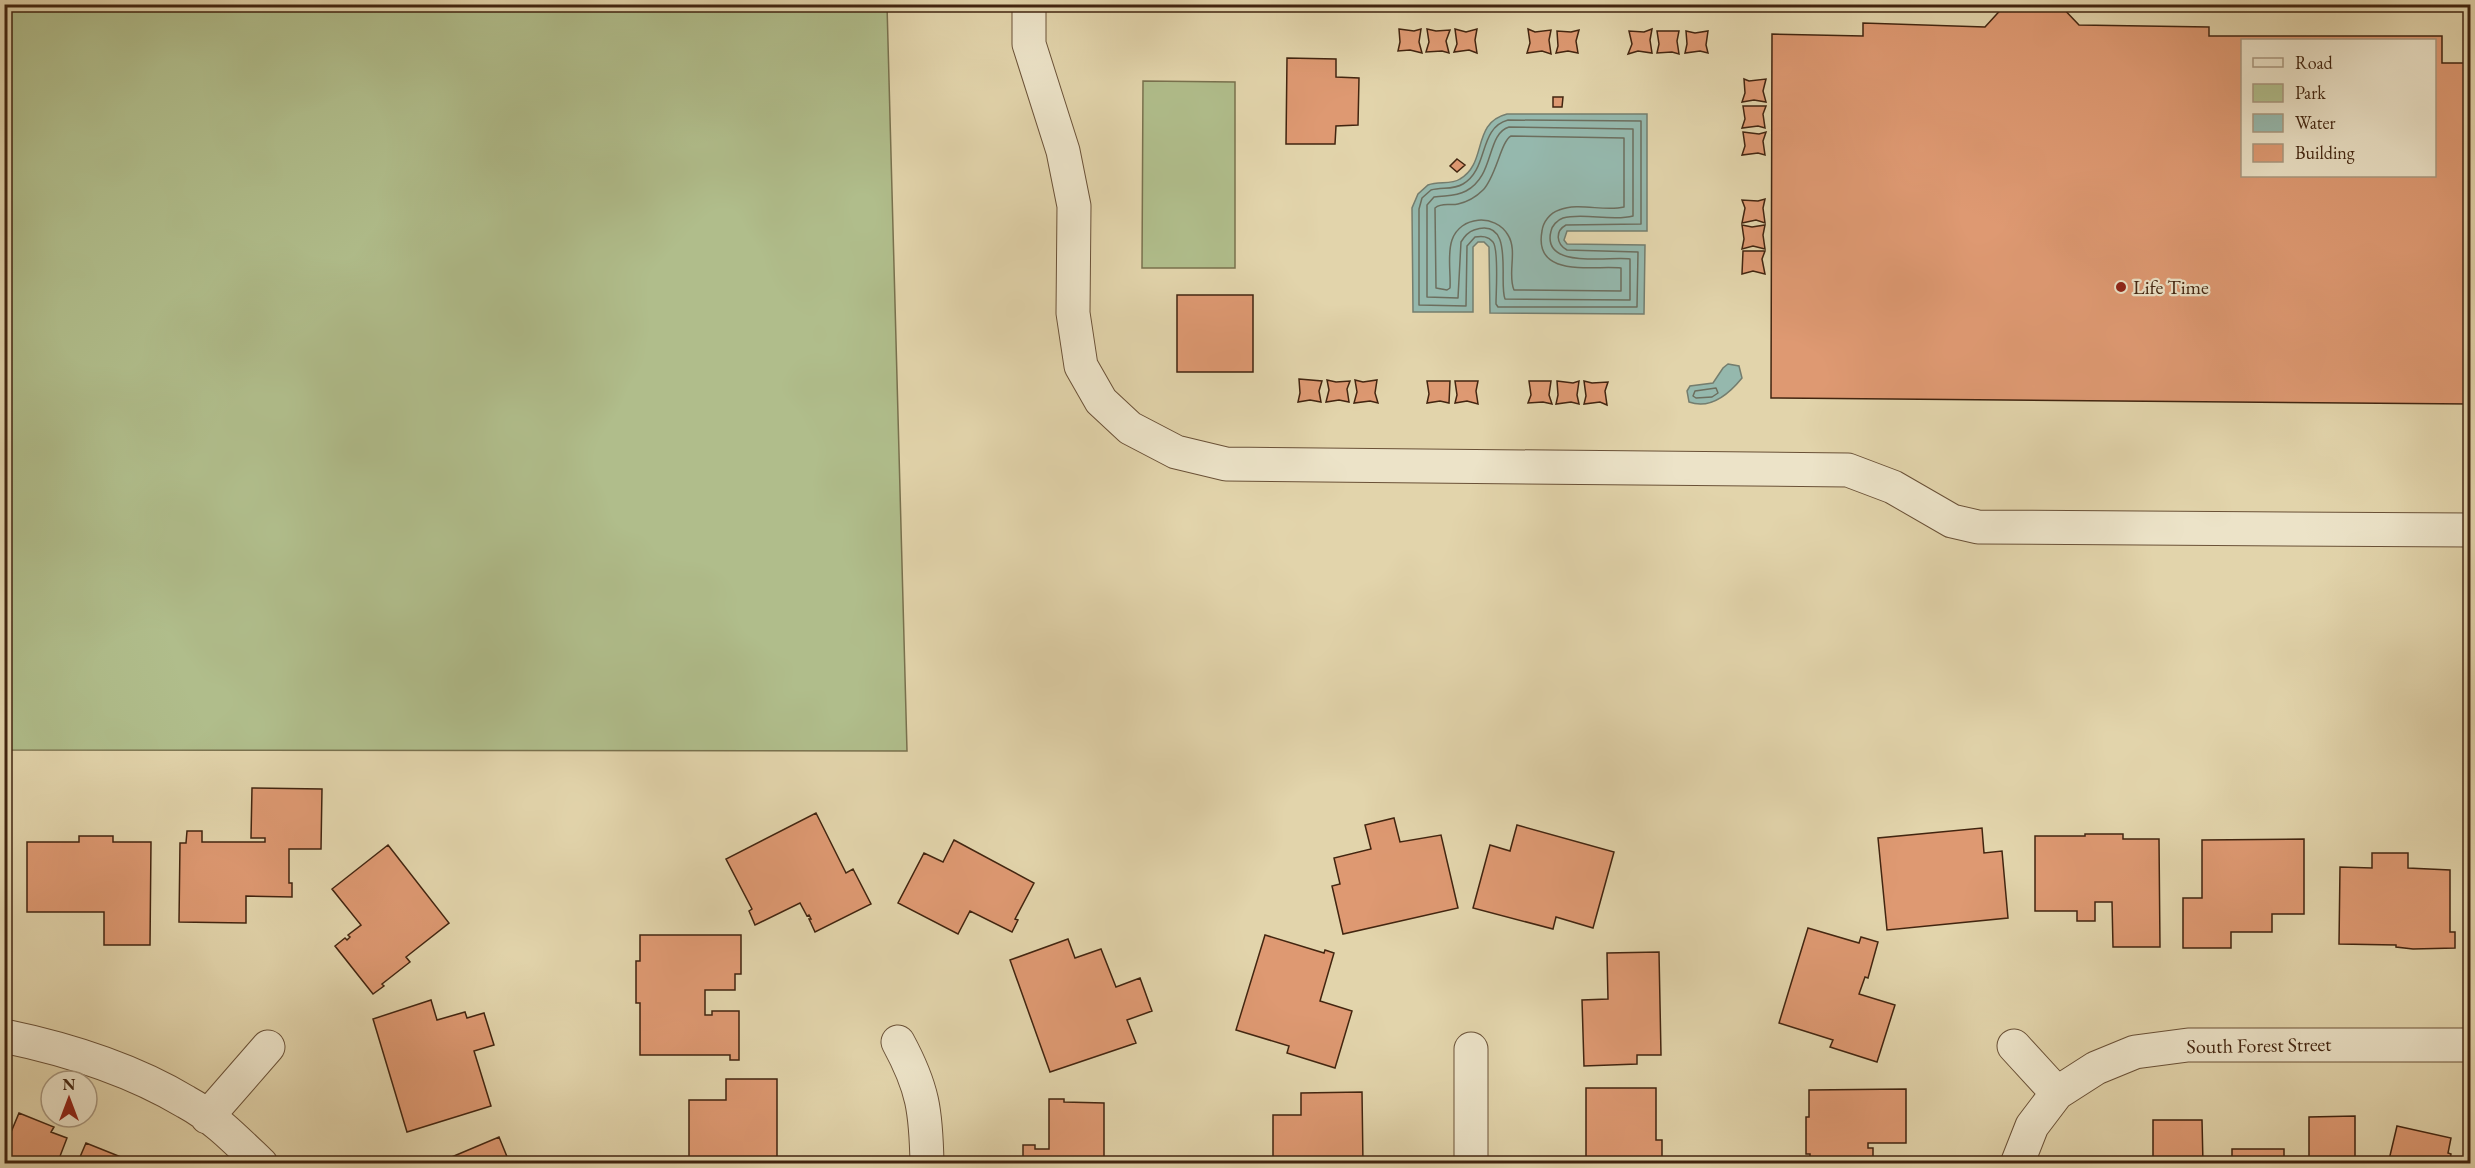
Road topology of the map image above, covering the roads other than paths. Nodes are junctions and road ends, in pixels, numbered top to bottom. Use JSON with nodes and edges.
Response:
{"nodes":[{"id":1,"x":1029,"y":4,"type":"edge"},
{"id":2,"x":2470,"y":530,"type":"edge"},
{"id":3,"x":4,"y":1036,"type":"edge"},
{"id":4,"x":898,"y":1042,"type":"dead end"},
{"id":5,"x":2470,"y":1045,"type":"edge"},
{"id":6,"x":2014,"y":1046,"type":"dead end"},
{"id":7,"x":268,"y":1047,"type":"dead end"},
{"id":8,"x":1472,"y":1049,"type":"dead end"},
{"id":9,"x":2057,"y":1093,"type":"junction"},
{"id":10,"x":207,"y":1117,"type":"junction"},
{"id":11,"x":261,"y":1164,"type":"edge"},
{"id":12,"x":927,"y":1164,"type":"edge"},
{"id":13,"x":1471,"y":1164,"type":"edge"},
{"id":14,"x":2017,"y":1164,"type":"edge"}],
"edges":[{"from":1,"to":2,"type":"street"},
{"from":3,"to":10,"type":"street"},
{"from":4,"to":12,"type":"street"},
{"from":5,"to":9,"type":"street","name":"South Forest Street"},
{"from":6,"to":9,"type":"street"},
{"from":7,"to":10,"type":"street"},
{"from":8,"to":13,"type":"street"},
{"from":9,"to":14,"type":"street","name":"South Forest Street"},
{"from":10,"to":11,"type":"street"}]}
